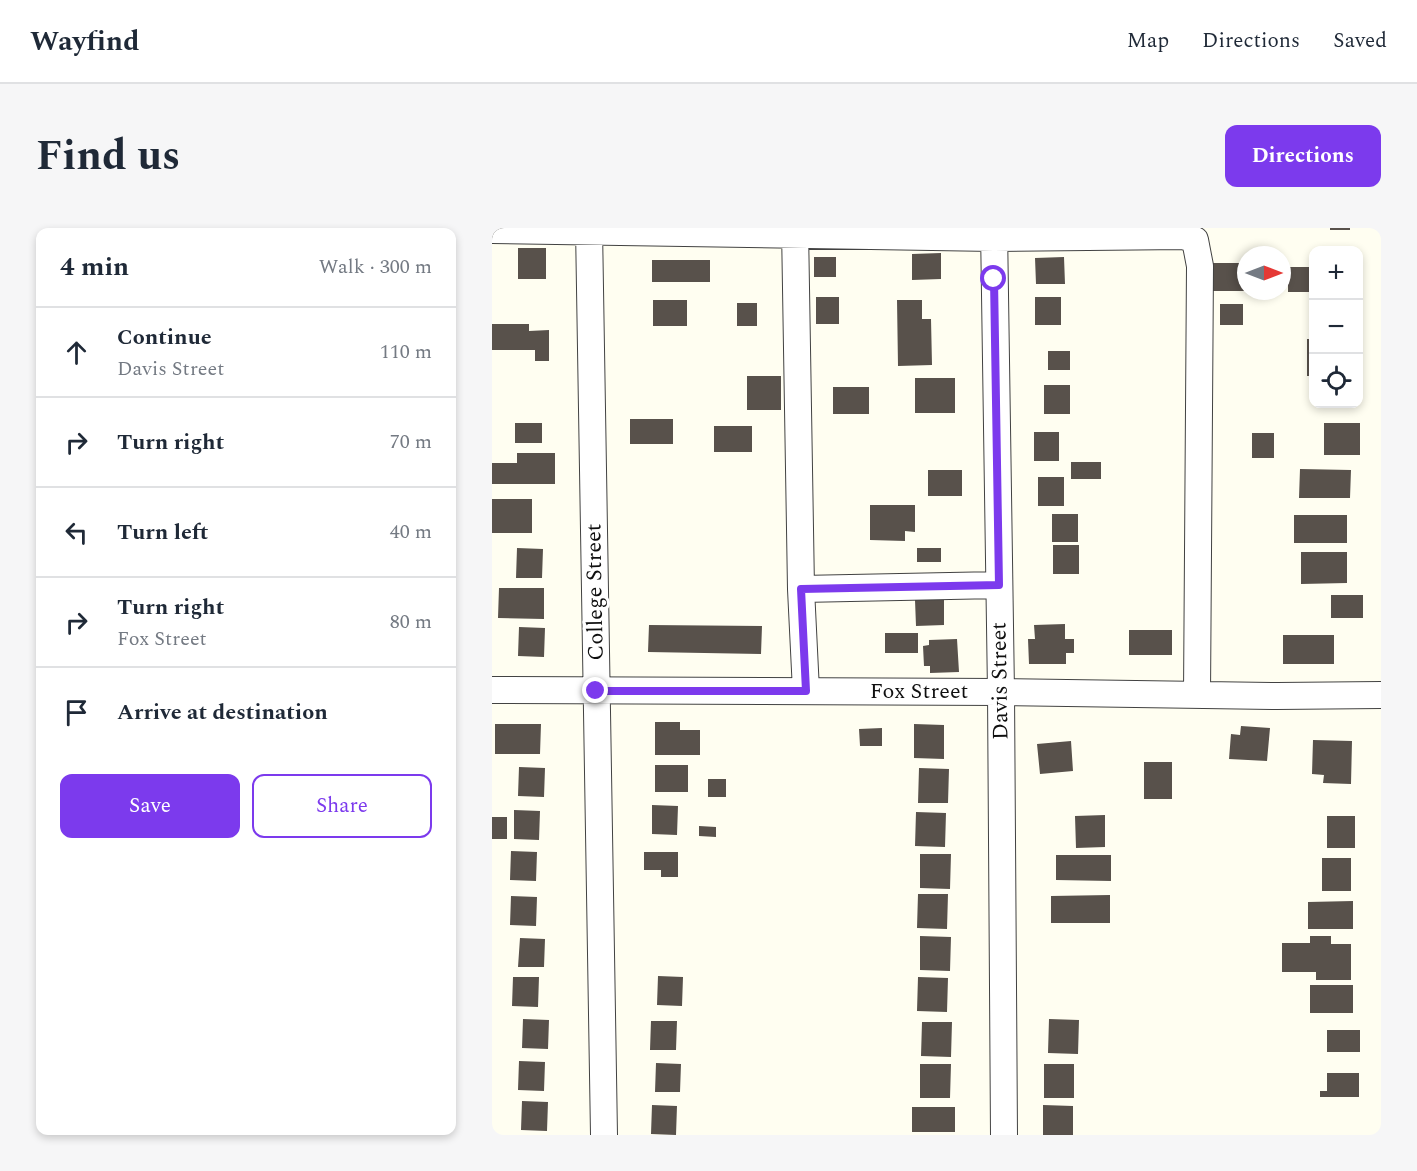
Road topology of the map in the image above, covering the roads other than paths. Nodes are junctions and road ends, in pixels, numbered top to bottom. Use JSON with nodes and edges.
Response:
{"nodes":[{"id":1,"x":492,"y":230,"type":"edge"},
{"id":2,"x":589,"y":230,"type":"edge"},
{"id":3,"x":795,"y":231,"type":"edge"},
{"id":4,"x":994,"y":233,"type":"edge"},
{"id":5,"x":999,"y":585,"type":"junction"},
{"id":6,"x":801,"y":589,"type":"junction"},
{"id":7,"x":492,"y":690,"type":"edge"},
{"id":8,"x":596,"y":691,"type":"junction"},
{"id":9,"x":806,"y":691,"type":"junction"},
{"id":10,"x":1001,"y":692,"type":"junction"},
{"id":11,"x":1197,"y":694,"type":"junction"},
{"id":12,"x":1381,"y":695,"type":"edge"},
{"id":13,"x":604,"y":1135,"type":"edge"},
{"id":14,"x":1004,"y":1135,"type":"edge"}],
"edges":[{"from":1,"to":2,"type":"street"},
{"from":2,"to":3,"type":"street"},
{"from":2,"to":8,"type":"street","name":"College Street"},
{"from":3,"to":4,"type":"street"},
{"from":3,"to":6,"type":"street"},
{"from":4,"to":5,"type":"street","name":"Davis Street"},
{"from":4,"to":11,"type":"street"},
{"from":5,"to":6,"type":"street"},
{"from":5,"to":10,"type":"street","name":"Davis Street"},
{"from":6,"to":9,"type":"street"},
{"from":7,"to":8,"type":"street","name":"Fox Street"},
{"from":8,"to":9,"type":"street","name":"Fox Street"},
{"from":8,"to":13,"type":"street","name":"College Street"},
{"from":9,"to":10,"type":"street","name":"Fox Street"},
{"from":10,"to":11,"type":"street","name":"Fox Street"},
{"from":10,"to":14,"type":"street","name":"Davis Street"},
{"from":11,"to":12,"type":"street","name":"Fox Street"}]}
